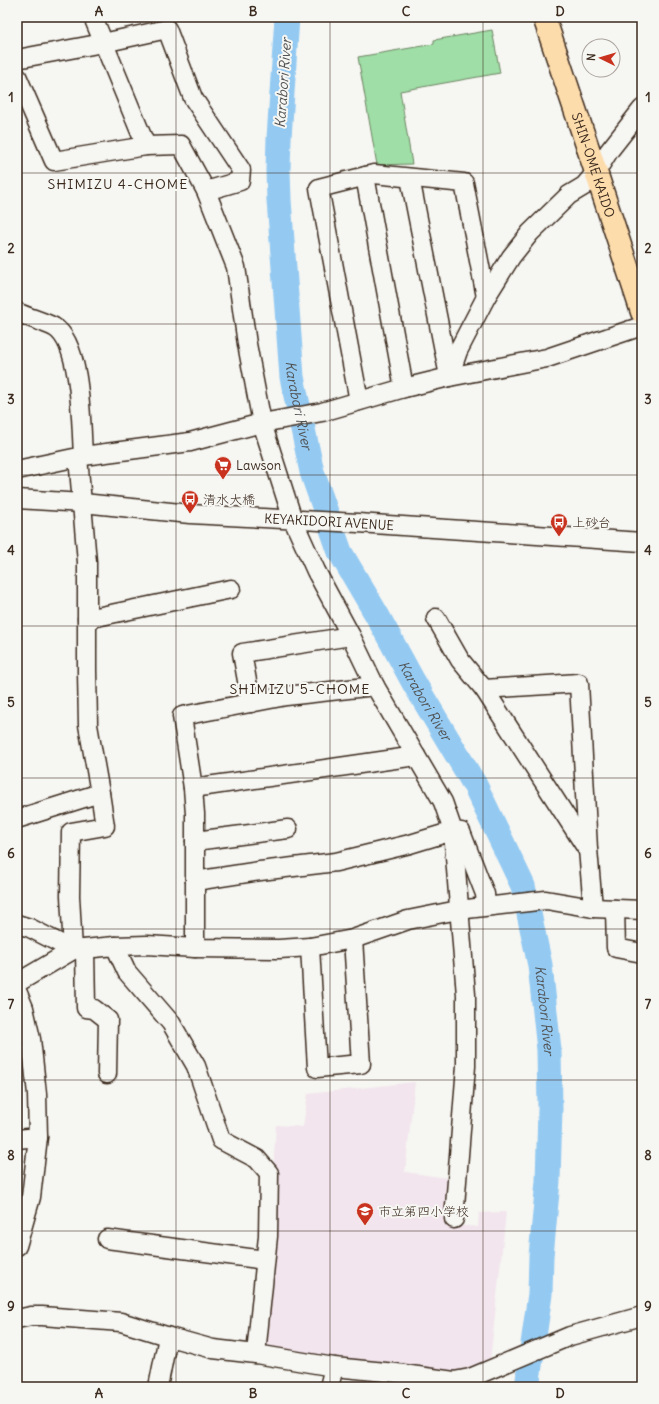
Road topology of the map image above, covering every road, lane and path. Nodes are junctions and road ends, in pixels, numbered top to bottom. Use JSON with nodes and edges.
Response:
{"nodes":[{"id":1,"x":93,"y":17,"type":"edge"},
{"id":2,"x":544,"y":17,"type":"edge"},
{"id":3,"x":103,"y":43,"type":"junction"},
{"id":4,"x":17,"y":59,"type":"edge"},
{"id":5,"x":17,"y":76,"type":"edge"},
{"id":6,"x":642,"y":109,"type":"edge"},
{"id":7,"x":146,"y":146,"type":"junction"},
{"id":8,"x":596,"y":172,"type":"junction"},
{"id":9,"x":365,"y":176,"type":"junction"},
{"id":10,"x":410,"y":178,"type":"junction"},
{"id":11,"x":206,"y":192,"type":"junction"},
{"id":12,"x":486,"y":297,"type":"junction"},
{"id":13,"x":17,"y":312,"type":"edge"},
{"id":14,"x":642,"y":312,"type":"edge"},
{"id":15,"x":642,"y":326,"type":"edge"},
{"id":16,"x":449,"y":377,"type":"junction"},
{"id":17,"x":404,"y":388,"type":"junction"},
{"id":18,"x":359,"y":401,"type":"junction"},
{"id":19,"x":264,"y":423,"type":"junction"},
{"id":20,"x":81,"y":456,"type":"junction"},
{"id":21,"x":17,"y":470,"type":"edge"},
{"id":22,"x":17,"y":499,"type":"edge"},
{"id":23,"x":83,"y":504,"type":"junction"},
{"id":24,"x":297,"y":521,"type":"junction"},
{"id":25,"x":642,"y":542,"type":"edge"},
{"id":26,"x":231,"y":589,"type":"dead end"},
{"id":27,"x":436,"y":618,"type":"dead end"},
{"id":28,"x":87,"y":619,"type":"junction"},
{"id":29,"x":351,"y":636,"type":"junction"},
{"id":30,"x":375,"y":686,"type":"junction"},
{"id":31,"x":484,"y":688,"type":"junction"},
{"id":32,"x":251,"y":703,"type":"junction"},
{"id":33,"x":416,"y":756,"type":"junction"},
{"id":34,"x":193,"y":788,"type":"junction"},
{"id":35,"x":100,"y":793,"type":"junction"},
{"id":36,"x":17,"y":819,"type":"edge"},
{"id":37,"x":288,"y":829,"type":"dead end"},
{"id":38,"x":453,"y":831,"type":"junction"},
{"id":39,"x":195,"y":841,"type":"junction"},
{"id":40,"x":588,"y":849,"type":"junction"},
{"id":41,"x":195,"y":881,"type":"junction"},
{"id":42,"x":488,"y":906,"type":"junction"},
{"id":43,"x":593,"y":908,"type":"junction"},
{"id":44,"x":615,"y":909,"type":"junction"},
{"id":45,"x":458,"y":910,"type":"junction"},
{"id":46,"x":642,"y":910,"type":"edge"},
{"id":47,"x":17,"y":924,"type":"edge"},
{"id":48,"x":353,"y":939,"type":"junction"},
{"id":49,"x":115,"y":946,"type":"junction"},
{"id":50,"x":310,"y":947,"type":"junction"},
{"id":51,"x":195,"y":948,"type":"junction"},
{"id":52,"x":79,"y":949,"type":"junction"},
{"id":53,"x":642,"y":953,"type":"edge"},
{"id":54,"x":17,"y":983,"type":"edge"},
{"id":55,"x":17,"y":991,"type":"edge"},
{"id":56,"x":107,"y":1074,"type":"dead end"},
{"id":57,"x":38,"y":1137,"type":"junction"},
{"id":58,"x":17,"y":1139,"type":"edge"},
{"id":59,"x":454,"y":1219,"type":"dead end"},
{"id":60,"x":107,"y":1239,"type":"dead end"},
{"id":61,"x":17,"y":1246,"type":"edge"},
{"id":62,"x":265,"y":1260,"type":"junction"},
{"id":63,"x":642,"y":1316,"type":"edge"},
{"id":64,"x":17,"y":1319,"type":"edge"},
{"id":65,"x":168,"y":1337,"type":"junction"},
{"id":66,"x":256,"y":1354,"type":"junction"},
{"id":67,"x":334,"y":1367,"type":"junction"},
{"id":68,"x":158,"y":1387,"type":"edge"},
{"id":69,"x":329,"y":1387,"type":"edge"}],
"edges":[{"from":1,"to":3,"type":"street"},
{"from":2,"to":8,"type":"main road","name":"SHIN-OME KAIDO"},
{"from":3,"to":4,"type":"street"},
{"from":3,"to":7,"type":"street"},
{"from":3,"to":11,"type":"street"},
{"from":5,"to":7,"type":"street"},
{"from":6,"to":8,"type":"street"},
{"from":7,"to":11,"type":"street"},
{"from":8,"to":12,"type":"street"},
{"from":8,"to":14,"type":"main road","name":"SHIN-OME KAIDO"},
{"from":9,"to":10,"type":"street"},
{"from":9,"to":17,"type":"street"},
{"from":9,"to":18,"type":"street"},
{"from":10,"to":12,"type":"street"},
{"from":10,"to":16,"type":"street"},
{"from":11,"to":19,"type":"street"},
{"from":12,"to":16,"type":"street"},
{"from":13,"to":20,"type":"street"},
{"from":15,"to":16,"type":"street"},
{"from":16,"to":17,"type":"street"},
{"from":17,"to":18,"type":"street"},
{"from":18,"to":19,"type":"street"},
{"from":19,"to":20,"type":"street"},
{"from":19,"to":24,"type":"street"},
{"from":20,"to":21,"type":"street"},
{"from":20,"to":23,"type":"street"},
{"from":22,"to":23,"type":"street","name":"KEYAKIDORI AVENUE"},
{"from":23,"to":24,"type":"street","name":"KEYAKIDORI AVENUE"},
{"from":23,"to":28,"type":"street"},
{"from":24,"to":25,"type":"street","name":"KEYAKIDORI AVENUE"},
{"from":24,"to":29,"type":"street"},
{"from":26,"to":28,"type":"street"},
{"from":27,"to":31,"type":"street"},
{"from":28,"to":35,"type":"street"},
{"from":29,"to":30,"type":"street"},
{"from":29,"to":32,"type":"street"},
{"from":30,"to":32,"type":"street"},
{"from":30,"to":33,"type":"street"},
{"from":31,"to":40,"type":"street"},
{"from":31,"to":40,"type":"street"},
{"from":32,"to":34,"type":"street"},
{"from":33,"to":34,"type":"street"},
{"from":33,"to":38,"type":"street"},
{"from":34,"to":39,"type":"street"},
{"from":35,"to":36,"type":"street"},
{"from":35,"to":52,"type":"street"},
{"from":37,"to":39,"type":"street"},
{"from":38,"to":41,"type":"street"},
{"from":38,"to":42,"type":"street"},
{"from":38,"to":45,"type":"street"},
{"from":39,"to":41,"type":"street"},
{"from":40,"to":43,"type":"street"},
{"from":41,"to":51,"type":"street"},
{"from":42,"to":43,"type":"street"},
{"from":42,"to":45,"type":"street"},
{"from":43,"to":44,"type":"street"},
{"from":44,"to":46,"type":"street"},
{"from":44,"to":53,"type":"street"},
{"from":45,"to":48,"type":"street"},
{"from":45,"to":59,"type":"street"},
{"from":47,"to":52,"type":"street"},
{"from":48,"to":50,"type":"street"},
{"from":48,"to":50,"type":"street"},
{"from":49,"to":51,"type":"street"},
{"from":49,"to":52,"type":"street"},
{"from":49,"to":62,"type":"street"},
{"from":50,"to":51,"type":"street"},
{"from":52,"to":54,"type":"street"},
{"from":52,"to":56,"type":"street"},
{"from":55,"to":57,"type":"street"},
{"from":57,"to":58,"type":"street"},
{"from":57,"to":61,"type":"street"},
{"from":60,"to":62,"type":"street"},
{"from":62,"to":66,"type":"street"},
{"from":63,"to":67,"type":"street"},
{"from":64,"to":65,"type":"street"},
{"from":65,"to":66,"type":"street"},
{"from":65,"to":68,"type":"street"},
{"from":66,"to":67,"type":"street"},
{"from":67,"to":69,"type":"street"}]}
